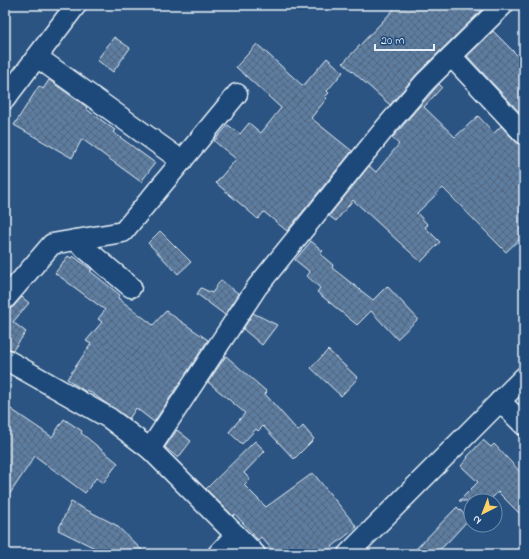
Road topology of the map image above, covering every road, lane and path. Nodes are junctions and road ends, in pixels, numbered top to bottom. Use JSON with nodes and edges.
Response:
{"nodes":[{"id":1,"x":76,"y":5,"type":"edge"},
{"id":2,"x":503,"y":5,"type":"edge"},
{"id":3,"x":37,"y":57,"type":"junction"},
{"id":4,"x":452,"y":57,"type":"junction"},
{"id":5,"x":237,"y":94,"type":"dead end"},
{"id":6,"x":5,"y":99,"type":"edge"},
{"id":7,"x":524,"y":134,"type":"edge"},
{"id":8,"x":182,"y":161,"type":"junction"},
{"id":9,"x":75,"y":240,"type":"junction"},
{"id":10,"x":131,"y":287,"type":"dead end"},
{"id":11,"x":5,"y":299,"type":"edge"},
{"id":12,"x":5,"y":359,"type":"edge"},
{"id":13,"x":524,"y":377,"type":"edge"},
{"id":14,"x":500,"y":401,"type":"junction"},
{"id":15,"x":524,"y":425,"type":"edge"},
{"id":16,"x":150,"y":449,"type":"junction"},
{"id":17,"x":236,"y":535,"type":"junction"},
{"id":18,"x":218,"y":554,"type":"edge"},
{"id":19,"x":255,"y":554,"type":"edge"},
{"id":20,"x":348,"y":554,"type":"edge"}],
"edges":[{"from":1,"to":3,"type":"street"},
{"from":2,"to":4,"type":"street"},
{"from":3,"to":6,"type":"street"},
{"from":3,"to":8,"type":"street"},
{"from":4,"to":7,"type":"street"},
{"from":4,"to":16,"type":"street"},
{"from":5,"to":8,"type":"street"},
{"from":8,"to":9,"type":"street"},
{"from":9,"to":10,"type":"street"},
{"from":9,"to":11,"type":"street"},
{"from":12,"to":16,"type":"street"},
{"from":13,"to":14,"type":"street"},
{"from":14,"to":15,"type":"street"},
{"from":14,"to":20,"type":"street"},
{"from":16,"to":17,"type":"street"},
{"from":17,"to":18,"type":"street"},
{"from":17,"to":19,"type":"street"}]}
